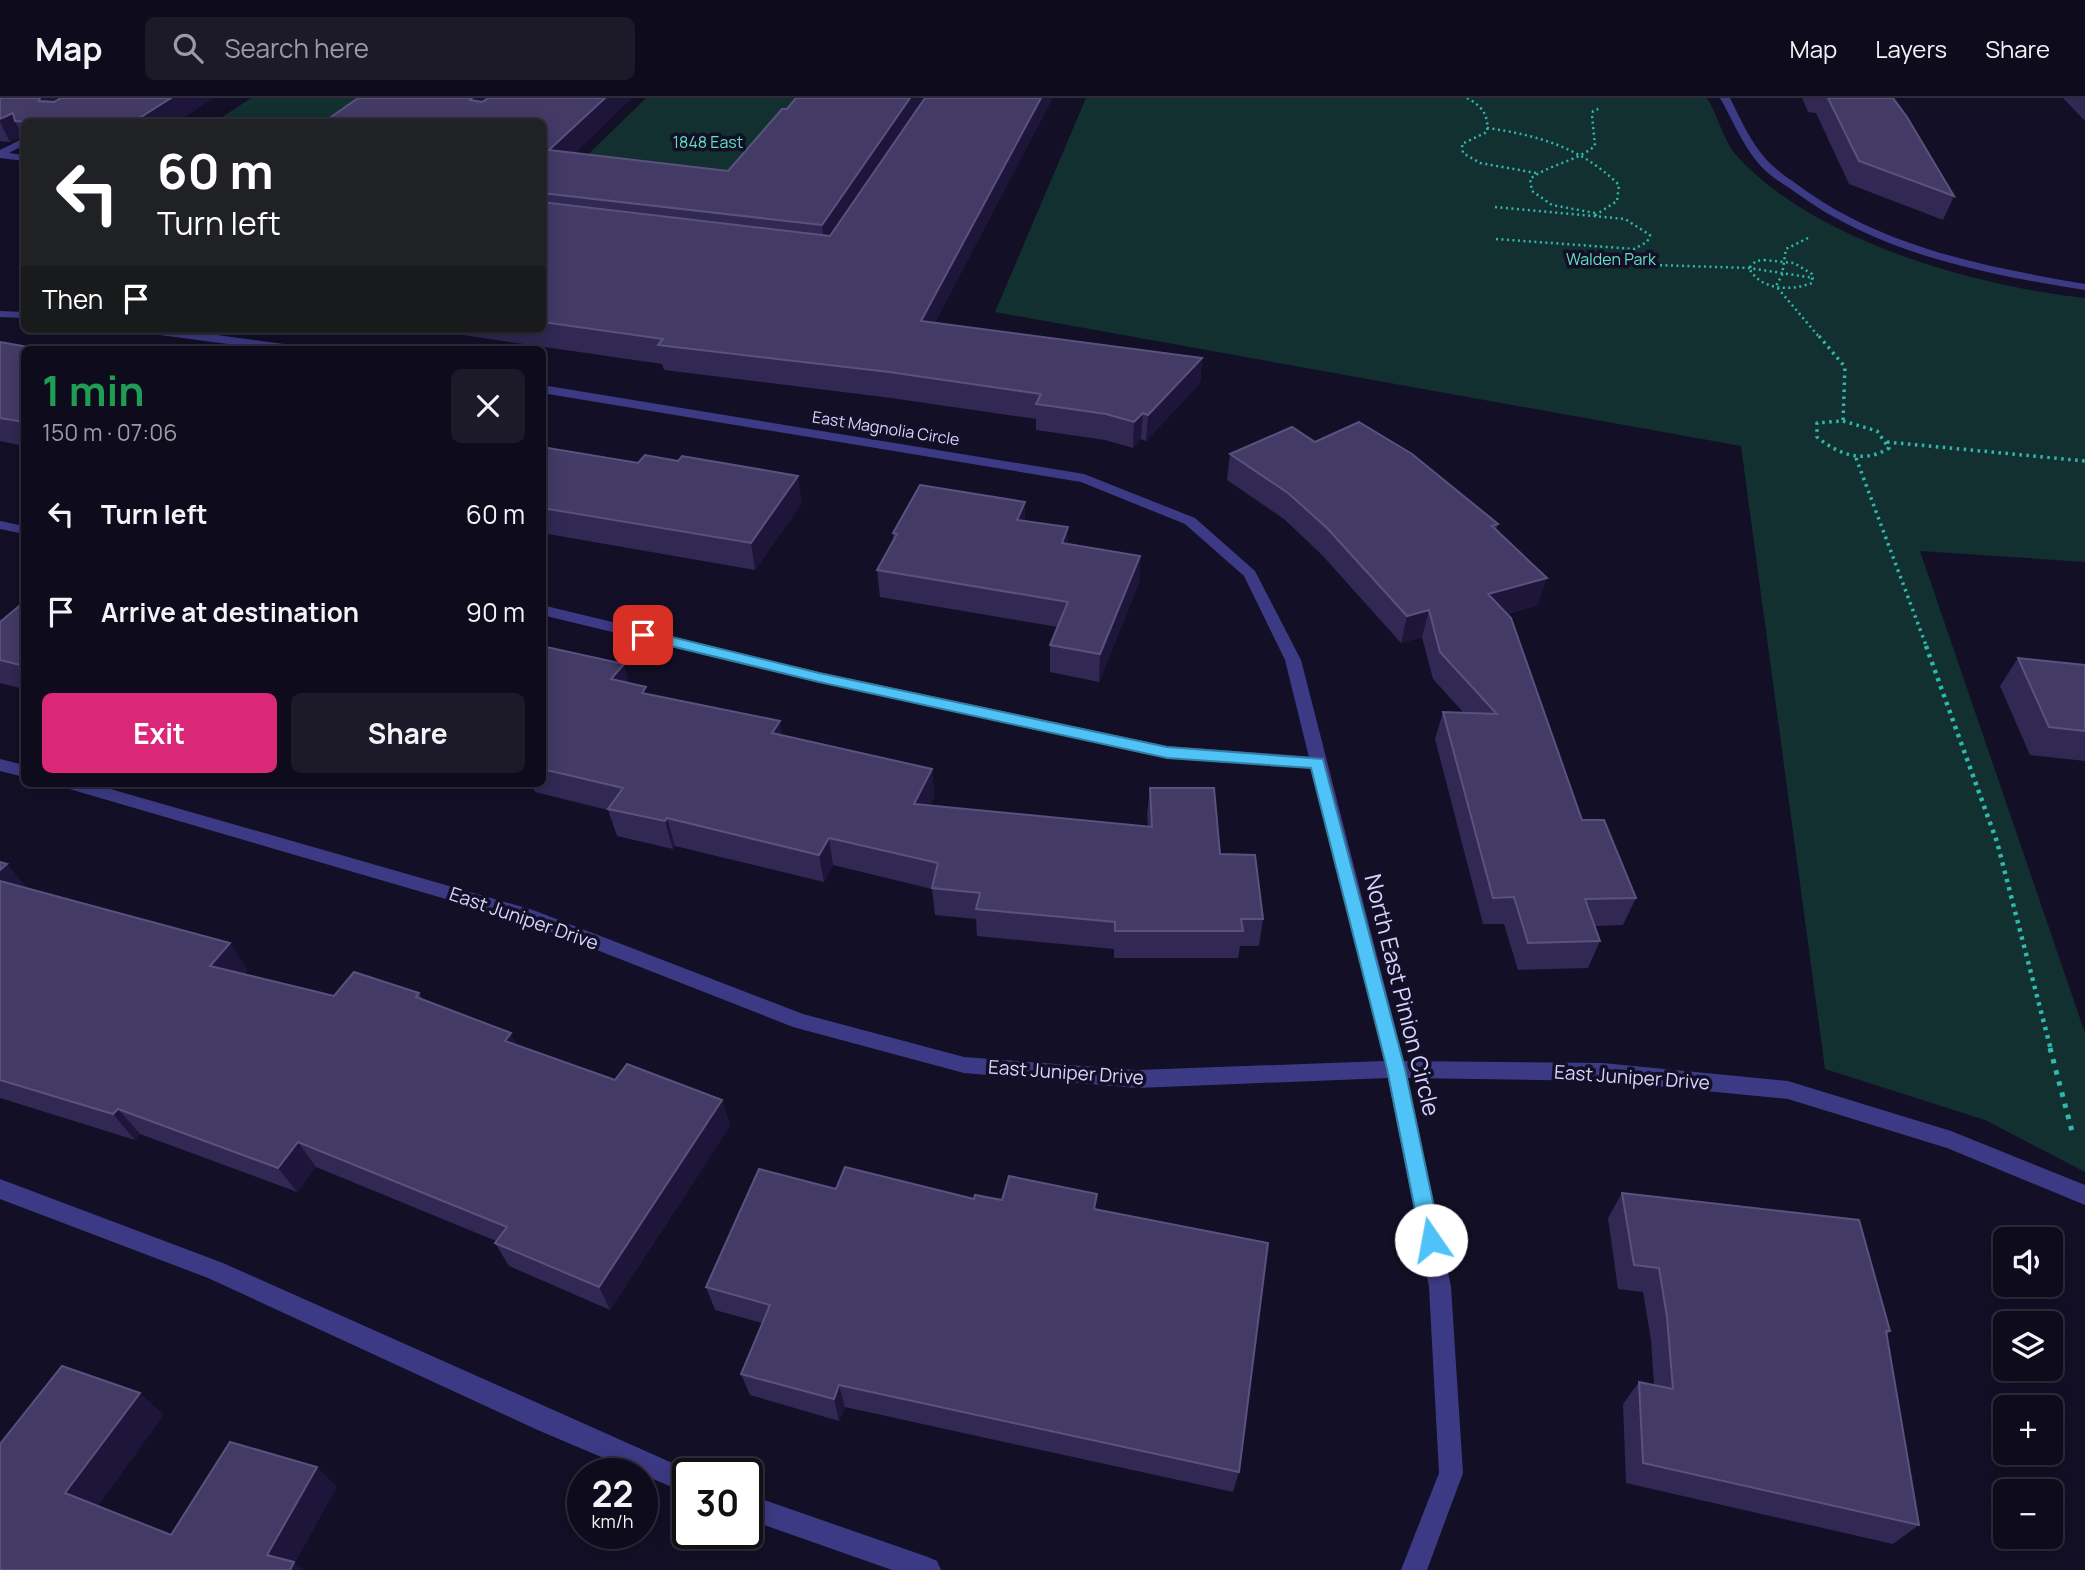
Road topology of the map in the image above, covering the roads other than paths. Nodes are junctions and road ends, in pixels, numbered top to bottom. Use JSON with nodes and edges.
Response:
{"nodes":[{"id":1,"x":1725,"y":98,"type":"edge"},
{"id":2,"x":21,"y":143,"type":"edge"},
{"id":3,"x":0,"y":155,"type":"edge"},
{"id":4,"x":21,"y":158,"type":"edge"},
{"id":5,"x":2085,"y":287,"type":"edge"},
{"id":6,"x":0,"y":314,"type":"edge"},
{"id":7,"x":21,"y":315,"type":"edge"},
{"id":8,"x":174,"y":333,"type":"edge"},
{"id":9,"x":270,"y":346,"type":"edge"},
{"id":10,"x":546,"y":390,"type":"edge"},
{"id":11,"x":0,"y":525,"type":"edge"},
{"id":12,"x":21,"y":529,"type":"edge"},
{"id":13,"x":546,"y":611,"type":"edge"},
{"id":14,"x":1309,"y":720,"type":"joint"},
{"id":15,"x":1317,"y":763,"type":"junction"},
{"id":16,"x":0,"y":765,"type":"edge"},
{"id":17,"x":21,"y":770,"type":"edge"},
{"id":18,"x":82,"y":787,"type":"edge"},
{"id":19,"x":1396,"y":1069,"type":"junction"},
{"id":20,"x":0,"y":1189,"type":"edge"},
{"id":21,"x":2085,"y":1195,"type":"edge"},
{"id":22,"x":672,"y":1474,"type":"edge"},
{"id":23,"x":763,"y":1512,"type":"edge"},
{"id":24,"x":928,"y":1570,"type":"edge"},
{"id":25,"x":1414,"y":1570,"type":"edge"}],
"edges":[{"from":1,"to":5,"type":"street"},
{"from":2,"to":3,"type":"street"},
{"from":3,"to":4,"type":"street"},
{"from":6,"to":7,"type":"street"},
{"from":8,"to":9,"type":"street"},
{"from":10,"to":14,"type":"street","name":"East Magnolia Circle"},
{"from":11,"to":12,"type":"street"},
{"from":13,"to":15,"type":"street"},
{"from":14,"to":15,"type":"street","name":"North East Pinion Circle"},
{"from":15,"to":19,"type":"street","name":"North East Pinion Circle"},
{"from":16,"to":17,"type":"street"},
{"from":18,"to":19,"type":"street","name":"East Juniper Drive"},
{"from":19,"to":21,"type":"street","name":"East Juniper Drive"},
{"from":19,"to":25,"type":"street","name":"North East Pinion Circle"},
{"from":20,"to":22,"type":"street"},
{"from":23,"to":24,"type":"street"}]}
